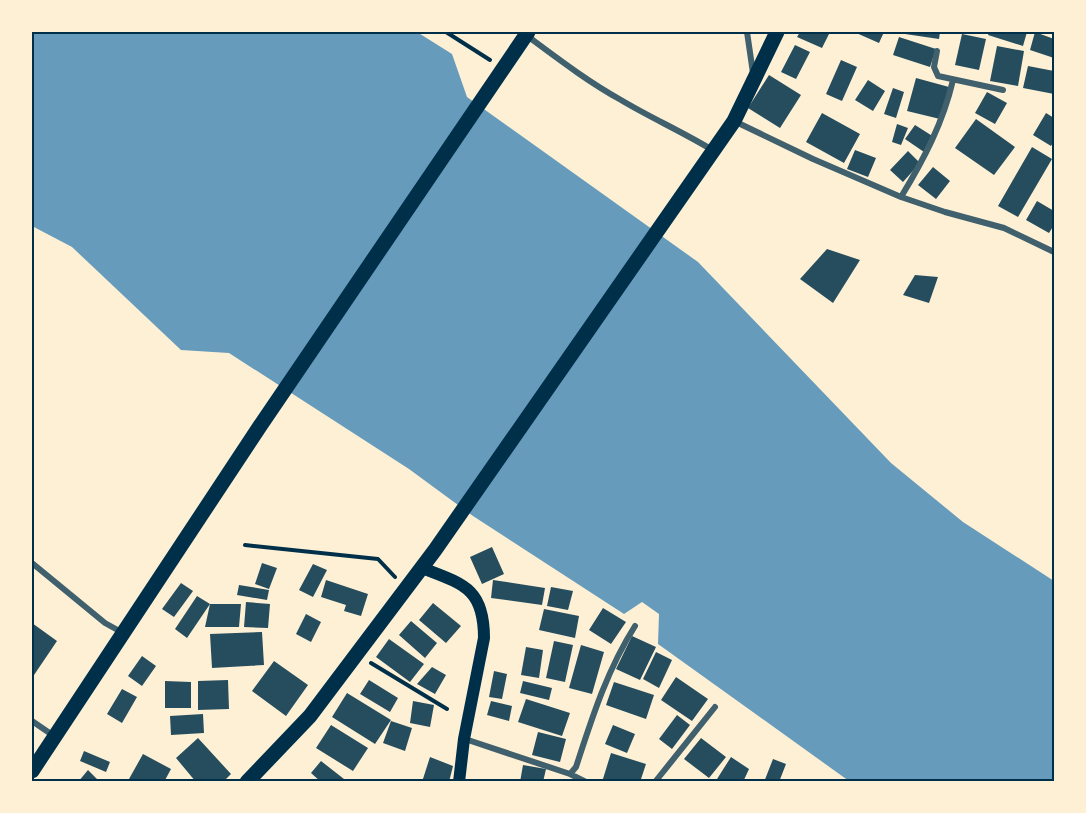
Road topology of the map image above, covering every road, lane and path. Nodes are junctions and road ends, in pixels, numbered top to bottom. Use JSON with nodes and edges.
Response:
{"nodes":[{"id":1,"x":446,"y":32,"type":"edge"},
{"id":2,"x":747,"y":32,"type":"edge"},
{"id":3,"x":777,"y":32,"type":"edge"},
{"id":4,"x":527,"y":33,"type":"edge"},
{"id":5,"x":937,"y":51,"type":"dead end"},
{"id":6,"x":503,"y":69,"type":"junction"},
{"id":7,"x":754,"y":80,"type":"junction"},
{"id":8,"x":953,"y":80,"type":"junction"},
{"id":9,"x":1003,"y":90,"type":"dead end"},
{"id":10,"x":734,"y":121,"type":"junction"},
{"id":11,"x":714,"y":151,"type":"junction"},
{"id":12,"x":901,"y":197,"type":"junction"},
{"id":13,"x":1054,"y":252,"type":"edge"},
{"id":14,"x":245,"y":545,"type":"dead end"},
{"id":15,"x":32,"y":563,"type":"edge"},
{"id":16,"x":422,"y":568,"type":"junction"},
{"id":17,"x":405,"y":589,"type":"junction"},
{"id":18,"x":635,"y":626,"type":"dead end"},
{"id":19,"x":124,"y":634,"type":"junction"},
{"id":20,"x":358,"y":654,"type":"junction"},
{"id":21,"x":715,"y":707,"type":"dead end"},
{"id":22,"x":447,"y":709,"type":"dead end"},
{"id":23,"x":32,"y":721,"type":"edge"},
{"id":24,"x":54,"y":736,"type":"junction"},
{"id":25,"x":464,"y":739,"type":"junction"},
{"id":26,"x":32,"y":771,"type":"edge"},
{"id":27,"x":570,"y":774,"type":"junction"},
{"id":28,"x":247,"y":782,"type":"edge"},
{"id":29,"x":459,"y":782,"type":"edge"},
{"id":30,"x":586,"y":782,"type":"edge"},
{"id":31,"x":655,"y":782,"type":"edge"}],
"edges":[{"from":1,"to":6,"type":"path"},
{"from":2,"to":7,"type":"street"},
{"from":3,"to":7,"type":"highway"},
{"from":4,"to":6,"type":"highway"},
{"from":4,"to":11,"type":"street"},
{"from":5,"to":8,"type":"street"},
{"from":6,"to":19,"type":"highway"},
{"from":7,"to":10,"type":"highway"},
{"from":8,"to":9,"type":"street"},
{"from":8,"to":12,"type":"street"},
{"from":10,"to":11,"type":"highway"},
{"from":10,"to":12,"type":"street"},
{"from":11,"to":16,"type":"highway"},
{"from":12,"to":13,"type":"street"},
{"from":14,"to":17,"type":"path"},
{"from":15,"to":19,"type":"street"},
{"from":16,"to":17,"type":"highway"},
{"from":16,"to":25,"type":"main road"},
{"from":17,"to":20,"type":"highway"},
{"from":18,"to":27,"type":"street"},
{"from":19,"to":24,"type":"highway"},
{"from":20,"to":22,"type":"path"},
{"from":20,"to":28,"type":"highway"},
{"from":21,"to":31,"type":"street"},
{"from":23,"to":24,"type":"street"},
{"from":24,"to":26,"type":"highway"},
{"from":25,"to":27,"type":"street"},
{"from":25,"to":29,"type":"main road"},
{"from":27,"to":30,"type":"street"}]}
